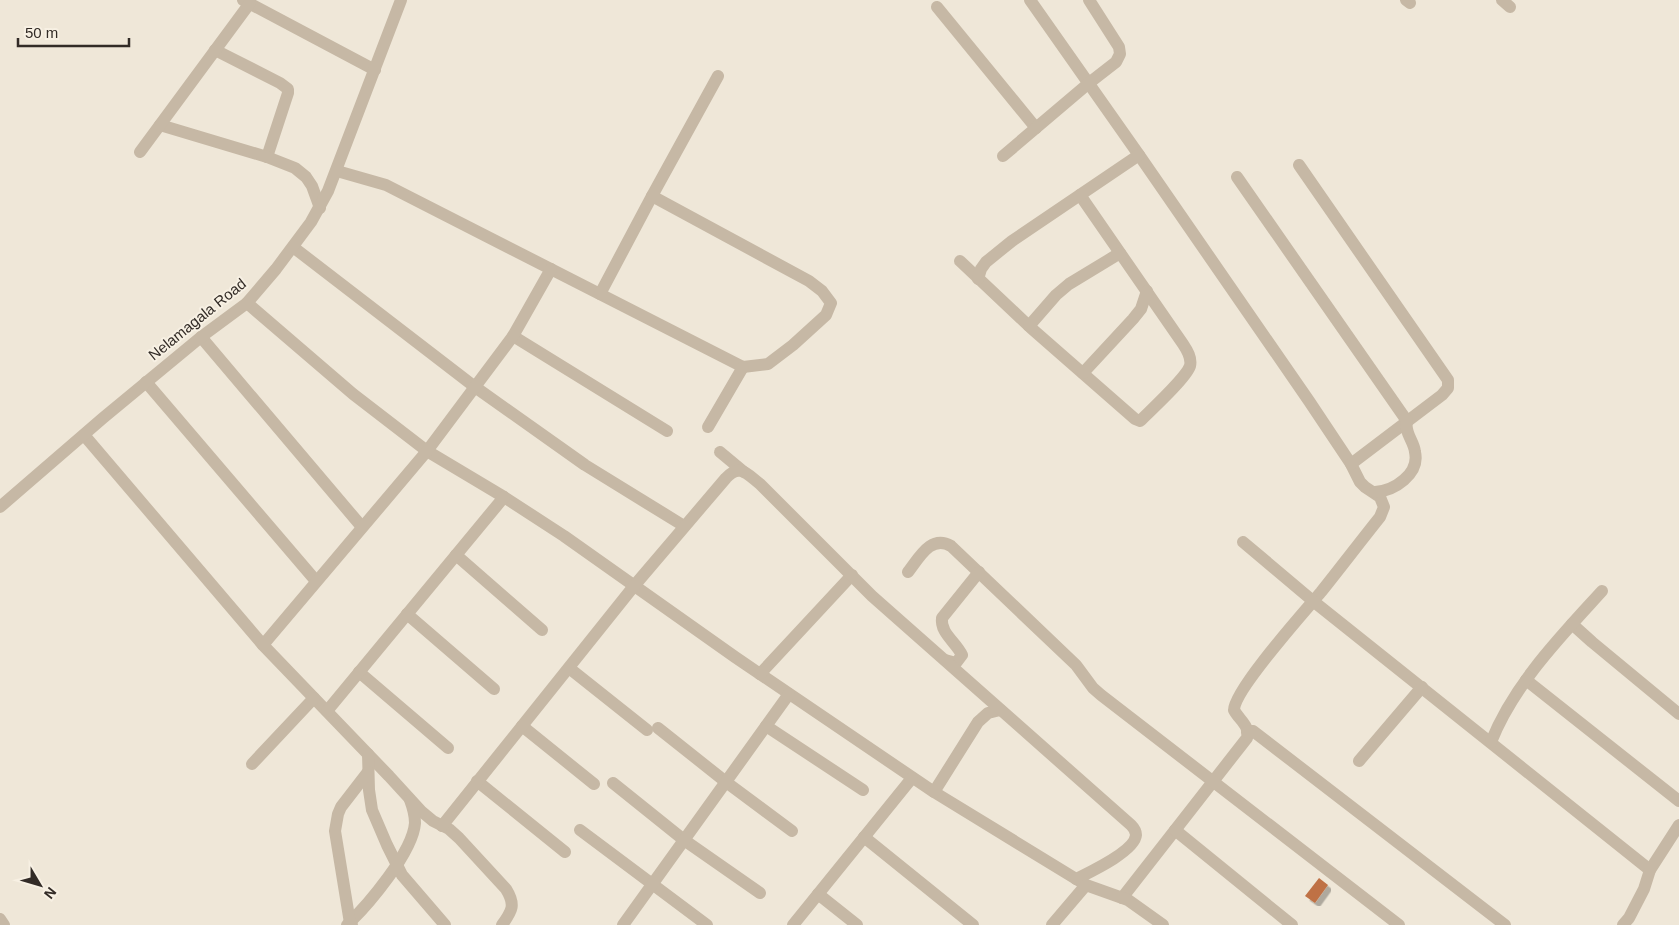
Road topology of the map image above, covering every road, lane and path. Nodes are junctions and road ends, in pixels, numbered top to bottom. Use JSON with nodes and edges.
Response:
{"nodes":[{"id":1,"x":401,"y":0,"type":"edge"},
{"id":2,"x":1030,"y":0,"type":"edge"},
{"id":3,"x":1089,"y":0,"type":"edge"},
{"id":4,"x":246,"y":2,"type":"edge"},
{"id":5,"x":937,"y":7,"type":"dead end"},
{"id":6,"x":215,"y":50,"type":"junction"},
{"id":7,"x":375,"y":70,"type":"junction"},
{"id":8,"x":718,"y":76,"type":"dead end"},
{"id":9,"x":1089,"y":83,"type":"junction"},
{"id":10,"x":160,"y":125,"type":"junction"},
{"id":11,"x":1036,"y":128,"type":"junction"},
{"id":12,"x":140,"y":152,"type":"dead end"},
{"id":13,"x":1139,"y":154,"type":"junction"},
{"id":14,"x":1003,"y":156,"type":"dead end"},
{"id":15,"x":267,"y":157,"type":"junction"},
{"id":16,"x":1299,"y":165,"type":"dead end"},
{"id":17,"x":337,"y":171,"type":"junction"},
{"id":18,"x":1237,"y":177,"type":"dead end"},
{"id":19,"x":1080,"y":195,"type":"junction"},
{"id":20,"x":652,"y":196,"type":"junction"},
{"id":21,"x":320,"y":208,"type":"junction"},
{"id":22,"x":293,"y":247,"type":"junction"},
{"id":23,"x":1120,"y":253,"type":"junction"},
{"id":24,"x":960,"y":262,"type":"dead end"},
{"id":25,"x":551,"y":269,"type":"junction"},
{"id":26,"x":978,"y":279,"type":"junction"},
{"id":27,"x":1147,"y":291,"type":"junction"},
{"id":28,"x":600,"y":294,"type":"junction"},
{"id":29,"x":247,"y":303,"type":"junction"},
{"id":30,"x":1029,"y":326,"type":"junction"},
{"id":31,"x":513,"y":336,"type":"junction"},
{"id":32,"x":201,"y":337,"type":"junction"},
{"id":33,"x":743,"y":367,"type":"junction"},
{"id":34,"x":1083,"y":373,"type":"junction"},
{"id":35,"x":146,"y":382,"type":"junction"},
{"id":36,"x":475,"y":387,"type":"junction"},
{"id":37,"x":1407,"y":422,"type":"junction"},
{"id":38,"x":708,"y":427,"type":"dead end"},
{"id":39,"x":668,"y":431,"type":"dead end"},
{"id":40,"x":84,"y":435,"type":"junction"},
{"id":41,"x":427,"y":451,"type":"junction"},
{"id":42,"x":720,"y":452,"type":"dead end"},
{"id":43,"x":1351,"y":464,"type":"junction"},
{"id":44,"x":744,"y":472,"type":"junction"},
{"id":45,"x":1375,"y":492,"type":"junction"},
{"id":46,"x":504,"y":497,"type":"junction"},
{"id":47,"x":0,"y":507,"type":"edge"},
{"id":48,"x":684,"y":526,"type":"junction"},
{"id":49,"x":362,"y":527,"type":"junction"},
{"id":50,"x":1243,"y":542,"type":"dead end"},
{"id":51,"x":456,"y":555,"type":"junction"},
{"id":52,"x":908,"y":572,"type":"dead end"},
{"id":53,"x":979,"y":572,"type":"junction"},
{"id":54,"x":852,"y":576,"type":"junction"},
{"id":55,"x":316,"y":581,"type":"junction"},
{"id":56,"x":634,"y":586,"type":"junction"},
{"id":57,"x":1602,"y":590,"type":"dead end"},
{"id":58,"x":1313,"y":601,"type":"junction"},
{"id":59,"x":407,"y":614,"type":"junction"},
{"id":60,"x":1572,"y":624,"type":"junction"},
{"id":61,"x":542,"y":630,"type":"dead end"},
{"id":62,"x":263,"y":645,"type":"junction"},
{"id":63,"x":945,"y":660,"type":"junction"},
{"id":64,"x":568,"y":668,"type":"junction"},
{"id":65,"x":360,"y":672,"type":"junction"},
{"id":66,"x":760,"y":674,"type":"junction"},
{"id":67,"x":1526,"y":680,"type":"junction"},
{"id":68,"x":1422,"y":688,"type":"junction"},
{"id":69,"x":494,"y":689,"type":"dead end"},
{"id":70,"x":789,"y":694,"type":"junction"},
{"id":71,"x":314,"y":698,"type":"junction"},
{"id":72,"x":1000,"y":710,"type":"junction"},
{"id":73,"x":327,"y":711,"type":"junction"},
{"id":74,"x":1679,"y":714,"type":"edge"},
{"id":75,"x":522,"y":726,"type":"junction"},
{"id":76,"x":766,"y":726,"type":"junction"},
{"id":77,"x":1247,"y":732,"type":"junction"},
{"id":78,"x":1491,"y":742,"type":"junction"},
{"id":79,"x":448,"y":748,"type":"dead end"},
{"id":80,"x":368,"y":754,"type":"junction"},
{"id":81,"x":1359,"y":761,"type":"dead end"},
{"id":82,"x":252,"y":764,"type":"dead end"},
{"id":83,"x":368,"y":772,"type":"junction"},
{"id":84,"x":912,"y":778,"type":"junction"},
{"id":85,"x":1214,"y":781,"type":"junction"},
{"id":86,"x":477,"y":782,"type":"junction"},
{"id":87,"x":726,"y":782,"type":"junction"},
{"id":88,"x":613,"y":783,"type":"dead end"},
{"id":89,"x":594,"y":784,"type":"dead end"},
{"id":90,"x":863,"y":790,"type":"dead end"},
{"id":91,"x":934,"y":792,"type":"junction"},
{"id":92,"x":410,"y":798,"type":"junction"},
{"id":93,"x":1679,"y":801,"type":"edge"},
{"id":94,"x":1679,"y":825,"type":"edge"},
{"id":95,"x":442,"y":826,"type":"junction"},
{"id":96,"x":580,"y":830,"type":"dead end"},
{"id":97,"x":1175,"y":830,"type":"junction"},
{"id":98,"x":792,"y":831,"type":"dead end"},
{"id":99,"x":864,"y":837,"type":"junction"},
{"id":100,"x":684,"y":840,"type":"junction"},
{"id":101,"x":565,"y":852,"type":"dead end"},
{"id":102,"x":396,"y":865,"type":"junction"},
{"id":103,"x":1650,"y":870,"type":"junction"},
{"id":104,"x":1081,"y":882,"type":"junction"},
{"id":105,"x":652,"y":885,"type":"junction"},
{"id":106,"x":760,"y":893,"type":"dead end"},
{"id":107,"x":818,"y":894,"type":"junction"},
{"id":108,"x":1122,"y":898,"type":"junction"},
{"id":109,"x":510,"y":913,"type":"junction"},
{"id":110,"x":0,"y":919,"type":"edge"},
{"id":111,"x":350,"y":924,"type":"edge"},
{"id":112,"x":4,"y":925,"type":"edge"},
{"id":113,"x":445,"y":925,"type":"edge"},
{"id":114,"x":502,"y":925,"type":"edge"},
{"id":115,"x":516,"y":925,"type":"edge"},
{"id":116,"x":623,"y":925,"type":"edge"},
{"id":117,"x":707,"y":925,"type":"edge"},
{"id":118,"x":792,"y":925,"type":"edge"},
{"id":119,"x":857,"y":925,"type":"edge"},
{"id":120,"x":973,"y":925,"type":"edge"},
{"id":121,"x":1052,"y":925,"type":"edge"},
{"id":122,"x":1163,"y":925,"type":"edge"},
{"id":123,"x":1292,"y":925,"type":"edge"},
{"id":124,"x":1400,"y":925,"type":"edge"},
{"id":125,"x":1505,"y":925,"type":"edge"},
{"id":126,"x":1623,"y":925,"type":"edge"}],
"edges":[{"from":1,"to":7,"type":"street","name":"Nelamagala Road"},
{"from":2,"to":9,"type":"street"},
{"from":3,"to":9,"type":"street"},
{"from":4,"to":6,"type":"street"},
{"from":4,"to":7,"type":"street"},
{"from":5,"to":11,"type":"street"},
{"from":6,"to":10,"type":"street"},
{"from":6,"to":15,"type":"street"},
{"from":7,"to":17,"type":"street","name":"Nelamagala Road"},
{"from":8,"to":20,"type":"street"},
{"from":9,"to":11,"type":"street"},
{"from":9,"to":13,"type":"street"},
{"from":10,"to":12,"type":"street"},
{"from":10,"to":15,"type":"street"},
{"from":11,"to":14,"type":"street"},
{"from":13,"to":19,"type":"street"},
{"from":13,"to":43,"type":"street"},
{"from":15,"to":21,"type":"street"},
{"from":16,"to":37,"type":"street"},
{"from":17,"to":21,"type":"street","name":"Nelamagala Road"},
{"from":17,"to":25,"type":"street"},
{"from":18,"to":37,"type":"street"},
{"from":19,"to":23,"type":"street"},
{"from":19,"to":26,"type":"street"},
{"from":20,"to":28,"type":"street"},
{"from":20,"to":33,"type":"street"},
{"from":21,"to":22,"type":"street","name":"Nelamagala Road"},
{"from":22,"to":29,"type":"street","name":"Nelamagala Road"},
{"from":22,"to":36,"type":"street"},
{"from":23,"to":27,"type":"street"},
{"from":23,"to":30,"type":"street"},
{"from":24,"to":26,"type":"street"},
{"from":25,"to":28,"type":"street"},
{"from":25,"to":31,"type":"street"},
{"from":26,"to":30,"type":"street"},
{"from":27,"to":34,"type":"street"},
{"from":27,"to":34,"type":"street"},
{"from":28,"to":33,"type":"street"},
{"from":29,"to":32,"type":"street","name":"Nelamagala Road"},
{"from":29,"to":41,"type":"street"},
{"from":30,"to":34,"type":"street"},
{"from":31,"to":36,"type":"street"},
{"from":31,"to":39,"type":"street"},
{"from":32,"to":35,"type":"street","name":"Nelamagala Road"},
{"from":32,"to":49,"type":"street"},
{"from":33,"to":38,"type":"street"},
{"from":35,"to":40,"type":"street","name":"Nelamagala Road"},
{"from":35,"to":55,"type":"street"},
{"from":36,"to":41,"type":"street"},
{"from":36,"to":48,"type":"street"},
{"from":37,"to":43,"type":"street"},
{"from":37,"to":45,"type":"street"},
{"from":40,"to":47,"type":"street","name":"Nelamagala Road"},
{"from":40,"to":62,"type":"street"},
{"from":41,"to":46,"type":"street"},
{"from":41,"to":49,"type":"street"},
{"from":42,"to":44,"type":"street"},
{"from":43,"to":45,"type":"street"},
{"from":44,"to":48,"type":"street"},
{"from":44,"to":54,"type":"street"},
{"from":45,"to":58,"type":"street"},
{"from":46,"to":51,"type":"street"},
{"from":46,"to":56,"type":"street"},
{"from":48,"to":56,"type":"street"},
{"from":49,"to":55,"type":"street"},
{"from":50,"to":58,"type":"street"},
{"from":51,"to":59,"type":"street"},
{"from":51,"to":61,"type":"street"},
{"from":52,"to":53,"type":"street"},
{"from":53,"to":63,"type":"street"},
{"from":53,"to":85,"type":"street"},
{"from":54,"to":63,"type":"street"},
{"from":54,"to":66,"type":"street"},
{"from":55,"to":62,"type":"street"},
{"from":56,"to":64,"type":"street"},
{"from":56,"to":66,"type":"street"},
{"from":57,"to":60,"type":"street"},
{"from":58,"to":68,"type":"street"},
{"from":58,"to":77,"type":"street"},
{"from":59,"to":65,"type":"street"},
{"from":59,"to":69,"type":"street"},
{"from":60,"to":67,"type":"street"},
{"from":60,"to":74,"type":"street"},
{"from":62,"to":71,"type":"street"},
{"from":63,"to":72,"type":"street"},
{"from":64,"to":75,"type":"street"},
{"from":64,"to":87,"type":"street"},
{"from":65,"to":73,"type":"street"},
{"from":65,"to":79,"type":"street"},
{"from":66,"to":70,"type":"street"},
{"from":67,"to":78,"type":"street"},
{"from":67,"to":93,"type":"street"},
{"from":68,"to":78,"type":"street"},
{"from":68,"to":81,"type":"street"},
{"from":70,"to":76,"type":"street"},
{"from":70,"to":84,"type":"street"},
{"from":71,"to":73,"type":"street"},
{"from":71,"to":82,"type":"street"},
{"from":72,"to":91,"type":"street"},
{"from":72,"to":104,"type":"street"},
{"from":73,"to":80,"type":"street"},
{"from":75,"to":86,"type":"street"},
{"from":75,"to":89,"type":"street"},
{"from":76,"to":87,"type":"street"},
{"from":76,"to":90,"type":"street"},
{"from":77,"to":85,"type":"street"},
{"from":77,"to":125,"type":"street"},
{"from":78,"to":103,"type":"street"},
{"from":80,"to":83,"type":"street"},
{"from":80,"to":92,"type":"street"},
{"from":83,"to":102,"type":"street"},
{"from":83,"to":111,"type":"street"},
{"from":84,"to":91,"type":"street"},
{"from":84,"to":99,"type":"street"},
{"from":85,"to":97,"type":"street"},
{"from":85,"to":124,"type":"street"},
{"from":86,"to":95,"type":"street"},
{"from":86,"to":101,"type":"street"},
{"from":87,"to":98,"type":"street"},
{"from":87,"to":100,"type":"street"},
{"from":88,"to":100,"type":"street"},
{"from":91,"to":104,"type":"street"},
{"from":92,"to":95,"type":"street"},
{"from":92,"to":102,"type":"street"},
{"from":94,"to":103,"type":"street"},
{"from":95,"to":109,"type":"street"},
{"from":96,"to":105,"type":"street"},
{"from":97,"to":108,"type":"street"},
{"from":97,"to":123,"type":"street"},
{"from":99,"to":107,"type":"street"},
{"from":99,"to":120,"type":"street"},
{"from":100,"to":105,"type":"street"},
{"from":100,"to":106,"type":"street"},
{"from":102,"to":111,"type":"street"},
{"from":102,"to":113,"type":"street"},
{"from":103,"to":126,"type":"street"},
{"from":104,"to":108,"type":"street"},
{"from":104,"to":121,"type":"street"},
{"from":105,"to":116,"type":"street"},
{"from":105,"to":117,"type":"street"},
{"from":107,"to":118,"type":"street"},
{"from":107,"to":119,"type":"street"},
{"from":108,"to":122,"type":"street"},
{"from":109,"to":114,"type":"street"},
{"from":109,"to":115,"type":"street"},
{"from":110,"to":112,"type":"street"}]}
